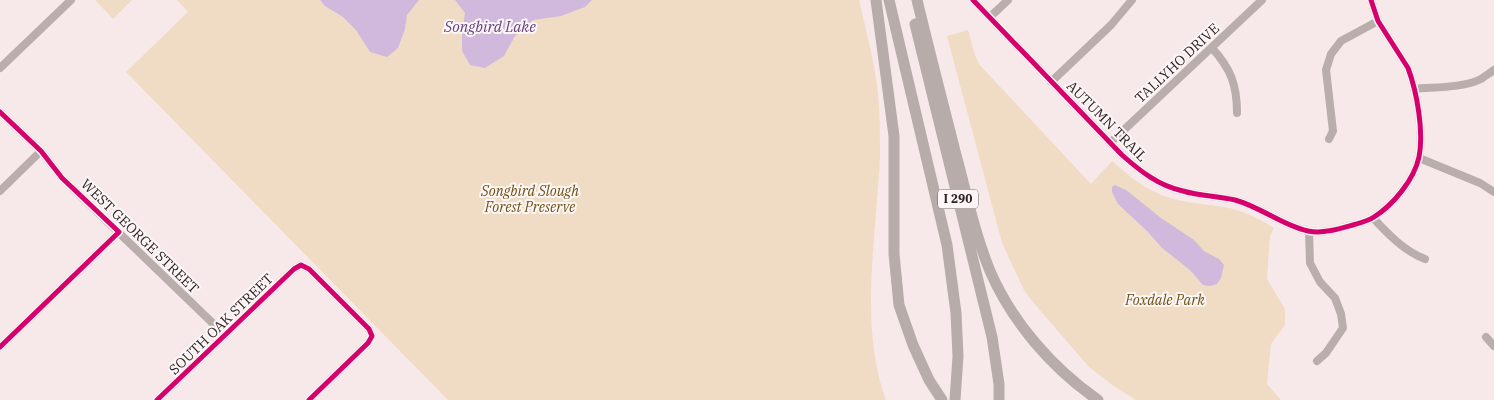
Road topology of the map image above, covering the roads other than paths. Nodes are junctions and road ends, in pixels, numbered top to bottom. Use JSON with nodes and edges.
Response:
{"nodes":[{"id":1,"x":71,"y":0,"type":"edge"},
{"id":2,"x":876,"y":0,"type":"edge"},
{"id":3,"x":889,"y":0,"type":"edge"},
{"id":4,"x":909,"y":0,"type":"edge"},
{"id":5,"x":917,"y":0,"type":"edge"},
{"id":6,"x":973,"y":0,"type":"edge"},
{"id":7,"x":1008,"y":0,"type":"edge"},
{"id":8,"x":1132,"y":0,"type":"edge"},
{"id":9,"x":1262,"y":0,"type":"edge"},
{"id":10,"x":1371,"y":0,"type":"edge"},
{"id":11,"x":990,"y":17,"type":"junction"},
{"id":12,"x":1378,"y":21,"type":"junction"},
{"id":13,"x":1212,"y":48,"type":"junction"},
{"id":14,"x":0,"y":68,"type":"edge"},
{"id":15,"x":1494,"y":70,"type":"edge"},
{"id":16,"x":1052,"y":82,"type":"junction"},
{"id":17,"x":1414,"y":89,"type":"junction"},
{"id":18,"x":0,"y":112,"type":"edge"},
{"id":19,"x":1238,"y":113,"type":"dead end"},
{"id":20,"x":1329,"y":139,"type":"dead end"},
{"id":21,"x":1110,"y":144,"type":"junction"},
{"id":22,"x":41,"y":151,"type":"junction"},
{"id":23,"x":1419,"y":158,"type":"junction"},
{"id":24,"x":1494,"y":190,"type":"edge"},
{"id":25,"x":0,"y":191,"type":"edge"},
{"id":26,"x":1373,"y":218,"type":"junction"},
{"id":27,"x":119,"y":232,"type":"junction"},
{"id":28,"x":1309,"y":232,"type":"junction"},
{"id":29,"x":1425,"y":259,"type":"dead end"},
{"id":30,"x":225,"y":335,"type":"junction"},
{"id":31,"x":1486,"y":338,"type":"dead end"},
{"id":32,"x":1494,"y":346,"type":"edge"},
{"id":33,"x":0,"y":347,"type":"edge"},
{"id":34,"x":1317,"y":361,"type":"dead end"},
{"id":35,"x":157,"y":400,"type":"edge"},
{"id":36,"x":309,"y":400,"type":"edge"},
{"id":37,"x":942,"y":400,"type":"edge"},
{"id":38,"x":955,"y":400,"type":"edge"},
{"id":39,"x":999,"y":400,"type":"edge"},
{"id":40,"x":1098,"y":400,"type":"edge"}],
"edges":[{"from":1,"to":14,"type":"street"},
{"from":2,"to":37,"type":"highway"},
{"from":3,"to":38,"type":"highway","number":"I 290"},
{"from":4,"to":39,"type":"highway","number":"I 290"},
{"from":5,"to":40,"type":"highway"},
{"from":6,"to":11,"type":"street","name":"AUTUMN TRAIL"},
{"from":7,"to":11,"type":"street"},
{"from":8,"to":16,"type":"street"},
{"from":9,"to":13,"type":"street","name":"TALLYHO DRIVE"},
{"from":10,"to":12,"type":"street"},
{"from":11,"to":16,"type":"street","name":"AUTUMN TRAIL"},
{"from":12,"to":17,"type":"street"},
{"from":12,"to":20,"type":"street"},
{"from":13,"to":19,"type":"street"},
{"from":13,"to":21,"type":"street","name":"TALLYHO DRIVE"},
{"from":15,"to":17,"type":"street"},
{"from":16,"to":21,"type":"street","name":"AUTUMN TRAIL"},
{"from":17,"to":23,"type":"street"},
{"from":18,"to":22,"type":"street","name":"WEST GEORGE STREET"},
{"from":21,"to":28,"type":"street","name":"AUTUMN TRAIL"},
{"from":22,"to":25,"type":"street"},
{"from":22,"to":27,"type":"street","name":"WEST GEORGE STREET"},
{"from":23,"to":24,"type":"street"},
{"from":23,"to":26,"type":"street"},
{"from":26,"to":28,"type":"street","name":"AUTUMN TRAIL"},
{"from":26,"to":29,"type":"street"},
{"from":27,"to":30,"type":"street","name":"WEST GEORGE STREET"},
{"from":27,"to":33,"type":"street"},
{"from":28,"to":34,"type":"street"},
{"from":30,"to":35,"type":"street","name":"SOUTH OAK STREET"},
{"from":30,"to":36,"type":"street","name":"SOUTH OAK STREET"},
{"from":31,"to":32,"type":"street"}]}
